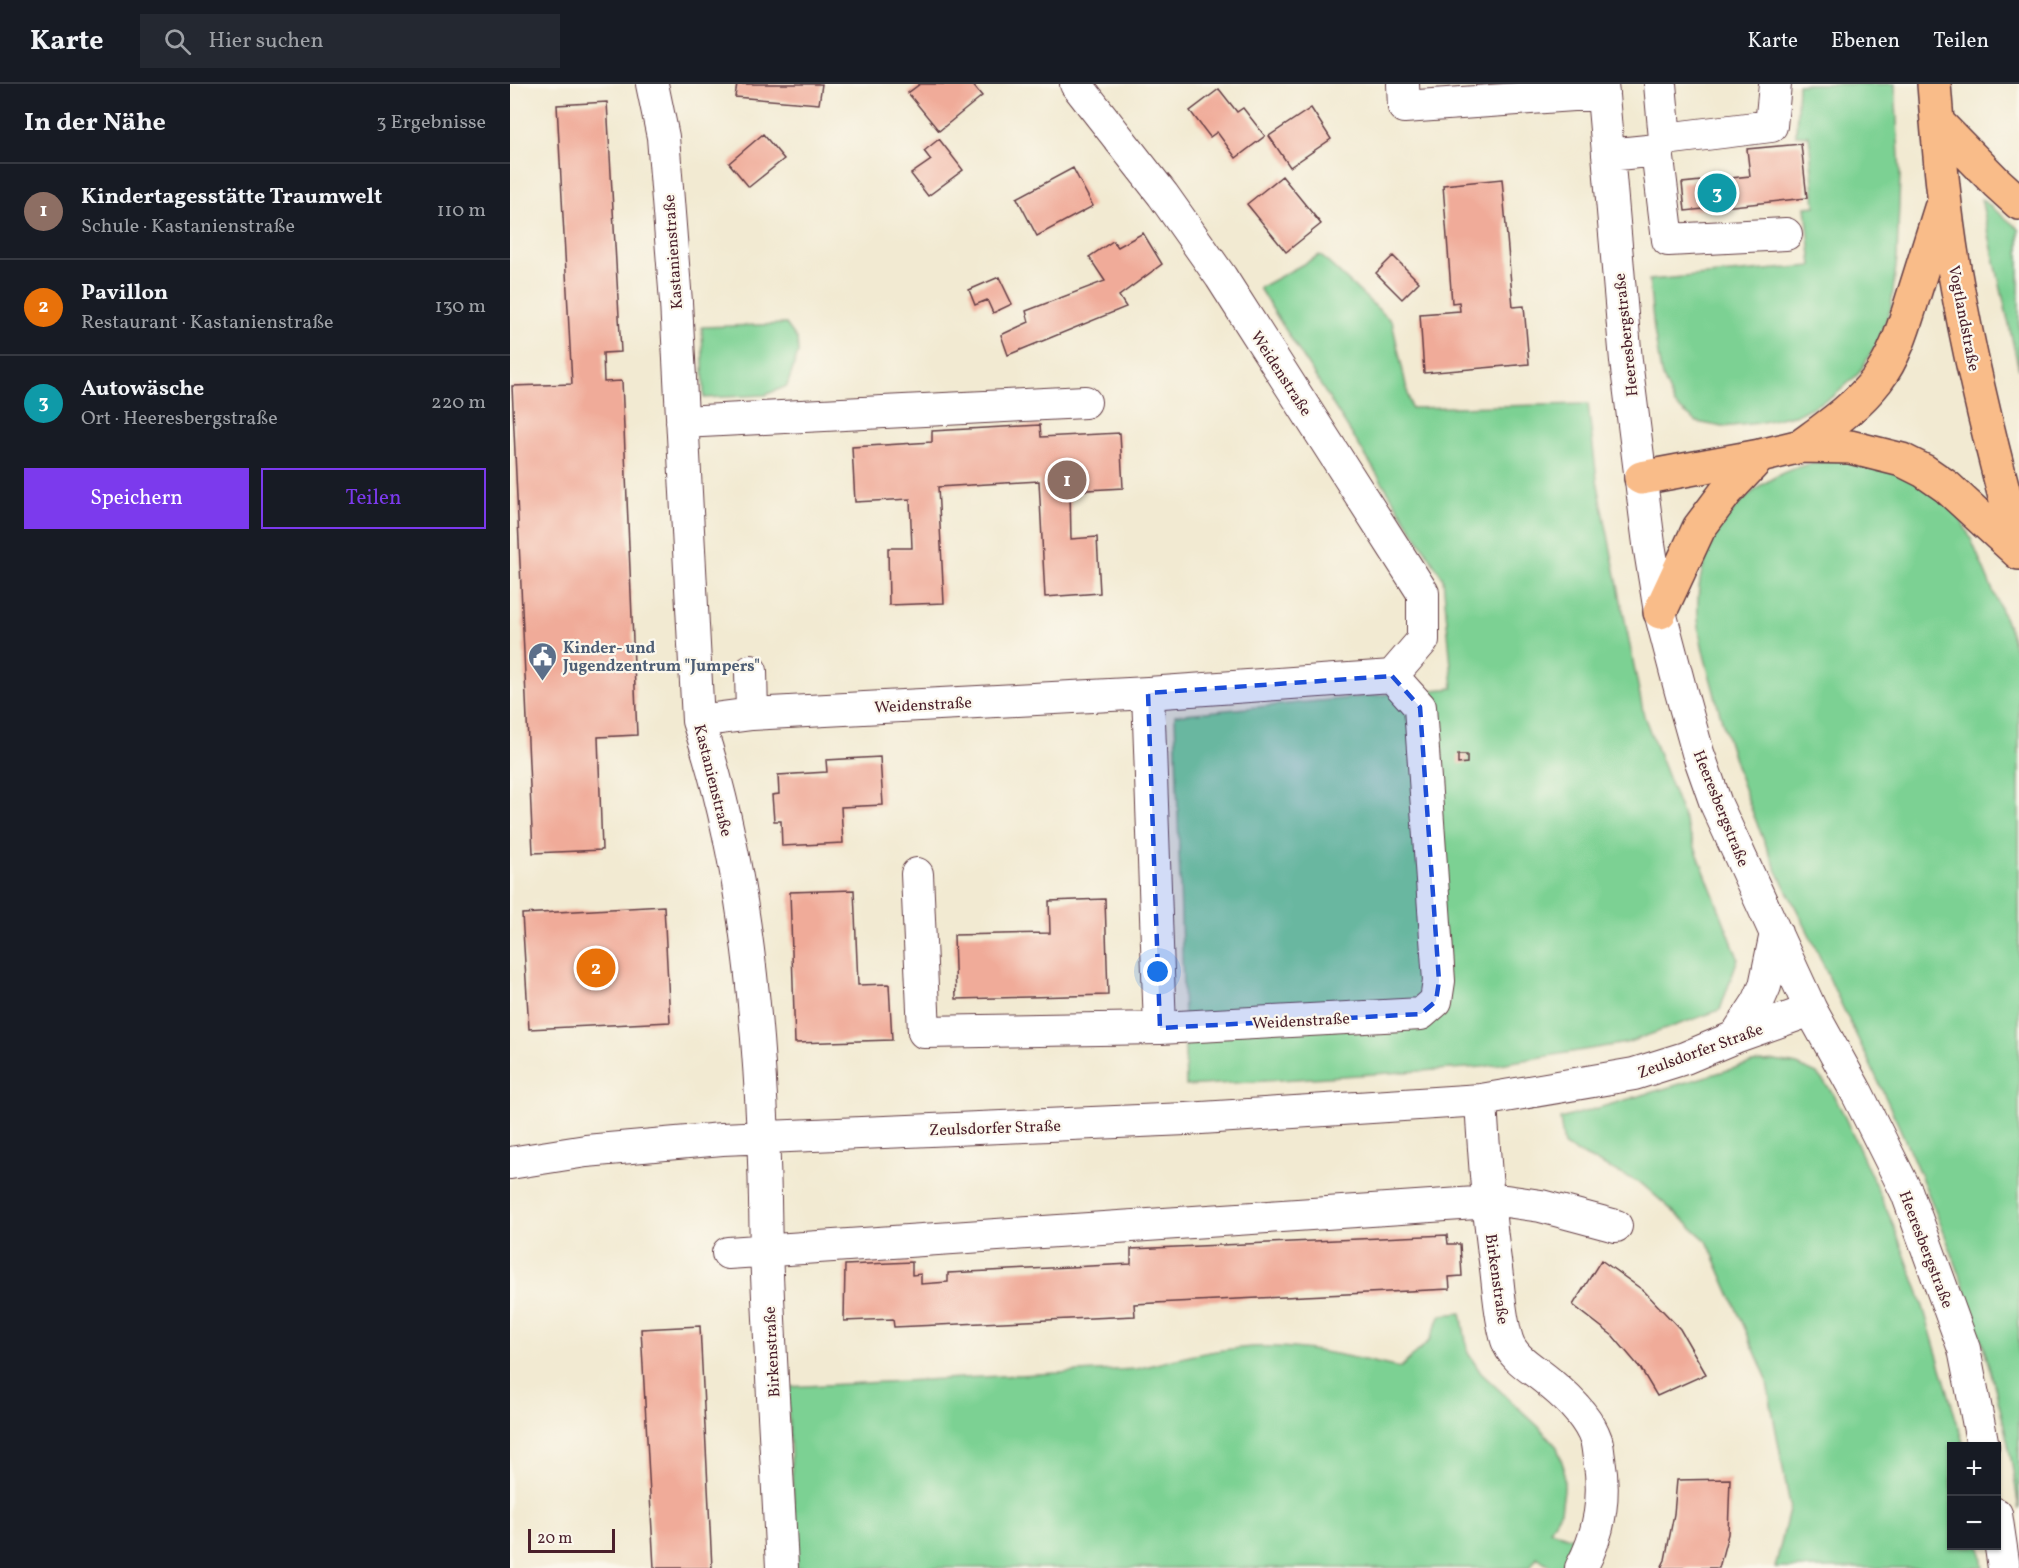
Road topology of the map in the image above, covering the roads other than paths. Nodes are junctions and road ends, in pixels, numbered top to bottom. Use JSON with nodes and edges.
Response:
{"nodes":[{"id":1,"x":652,"y":84,"type":"edge"},
{"id":2,"x":1076,"y":84,"type":"edge"},
{"id":3,"x":1403,"y":84,"type":"edge"},
{"id":4,"x":1659,"y":84,"type":"edge"},
{"id":5,"x":1775,"y":84,"type":"edge"},
{"id":6,"x":1934,"y":84,"type":"edge"},
{"id":7,"x":1603,"y":89,"type":"edge"},
{"id":8,"x":1937,"y":122,"type":"junction"},
{"id":9,"x":1661,"y":145,"type":"junction"},
{"id":10,"x":1608,"y":155,"type":"junction"},
{"id":11,"x":1944,"y":198,"type":"junction"},
{"id":12,"x":2019,"y":203,"type":"edge"},
{"id":13,"x":1786,"y":234,"type":"dead end"},
{"id":14,"x":1086,"y":402,"type":"dead end"},
{"id":15,"x":682,"y":422,"type":"junction"},
{"id":16,"x":1801,"y":446,"type":"junction"},
{"id":17,"x":1760,"y":456,"type":"junction"},
{"id":18,"x":1641,"y":478,"type":"junction"},
{"id":19,"x":2019,"y":551,"type":"edge"},
{"id":20,"x":1660,"y":612,"type":"junction"},
{"id":21,"x":751,"y":671,"type":"dead end"},
{"id":22,"x":1392,"y":676,"type":"junction"},
{"id":23,"x":1148,"y":693,"type":"junction"},
{"id":24,"x":752,"y":714,"type":"junction"},
{"id":25,"x":698,"y":721,"type":"junction"},
{"id":26,"x":917,"y":874,"type":"dead end"},
{"id":27,"x":1776,"y":933,"type":"junction"},
{"id":28,"x":1811,"y":1010,"type":"junction"},
{"id":29,"x":1160,"y":1028,"type":"junction"},
{"id":30,"x":1735,"y":1037,"type":"junction"},
{"id":31,"x":1481,"y":1100,"type":"junction"},
{"id":32,"x":764,"y":1136,"type":"junction"},
{"id":33,"x":510,"y":1163,"type":"edge"},
{"id":34,"x":1487,"y":1202,"type":"junction"},
{"id":35,"x":1616,"y":1226,"type":"dead end"},
{"id":36,"x":766,"y":1251,"type":"junction"},
{"id":37,"x":728,"y":1253,"type":"dead end"},
{"id":38,"x":1982,"y":1442,"type":"edge"},
{"id":39,"x":2001,"y":1548,"type":"edge"},
{"id":40,"x":782,"y":1568,"type":"edge"},
{"id":41,"x":1581,"y":1568,"type":"edge"},
{"id":42,"x":2004,"y":1568,"type":"edge"}],
"edges":[{"from":1,"to":15,"type":"street","name":"Kastanienstraße"},
{"from":2,"to":22,"type":"street","name":"Weidenstraße"},
{"from":3,"to":7,"type":"street","name":"Heeresbergstraße"},
{"from":4,"to":9,"type":"street"},
{"from":5,"to":9,"type":"street"},
{"from":6,"to":8,"type":"main road","name":"Vogtlandstraße"},
{"from":7,"to":10,"type":"street","name":"Heeresbergstraße"},
{"from":8,"to":11,"type":"main road","name":"Vogtlandstraße"},
{"from":8,"to":12,"type":"main road"},
{"from":9,"to":10,"type":"street"},
{"from":9,"to":13,"type":"street"},
{"from":10,"to":18,"type":"street","name":"Heeresbergstraße"},
{"from":11,"to":16,"type":"main road"},
{"from":11,"to":19,"type":"main road","name":"Vogtlandstraße"},
{"from":14,"to":15,"type":"street"},
{"from":15,"to":25,"type":"street","name":"Kastanienstraße"},
{"from":16,"to":17,"type":"main road"},
{"from":16,"to":19,"type":"main road"},
{"from":17,"to":18,"type":"main road"},
{"from":17,"to":20,"type":"main road"},
{"from":18,"to":20,"type":"street","name":"Heeresbergstraße"},
{"from":20,"to":27,"type":"street","name":"Heeresbergstraße"},
{"from":21,"to":24,"type":"street"},
{"from":22,"to":23,"type":"street","name":"Weidenstraße"},
{"from":22,"to":29,"type":"street","name":"Weidenstraße"},
{"from":23,"to":24,"type":"street","name":"Weidenstraße"},
{"from":23,"to":29,"type":"street"},
{"from":24,"to":25,"type":"street","name":"Weidenstraße"},
{"from":25,"to":32,"type":"street","name":"Kastanienstraße"},
{"from":26,"to":29,"type":"street"},
{"from":27,"to":28,"type":"street","name":"Heeresbergstraße"},
{"from":27,"to":30,"type":"street"},
{"from":28,"to":30,"type":"street","name":"Zeulsdorfer Straße"},
{"from":28,"to":38,"type":"street","name":"Heeresbergstraße"},
{"from":30,"to":31,"type":"street","name":"Zeulsdorfer Straße"},
{"from":31,"to":32,"type":"street","name":"Zeulsdorfer Straße"},
{"from":31,"to":34,"type":"street"},
{"from":32,"to":33,"type":"street","name":"Zeulsdorfer Straße"},
{"from":32,"to":36,"type":"street","name":"Birkenstraße"},
{"from":34,"to":35,"type":"street"},
{"from":34,"to":36,"type":"street"},
{"from":34,"to":41,"type":"street","name":"Birkenstraße"},
{"from":36,"to":37,"type":"street"},
{"from":36,"to":40,"type":"street","name":"Birkenstraße"},
{"from":39,"to":42,"type":"street"}]}
